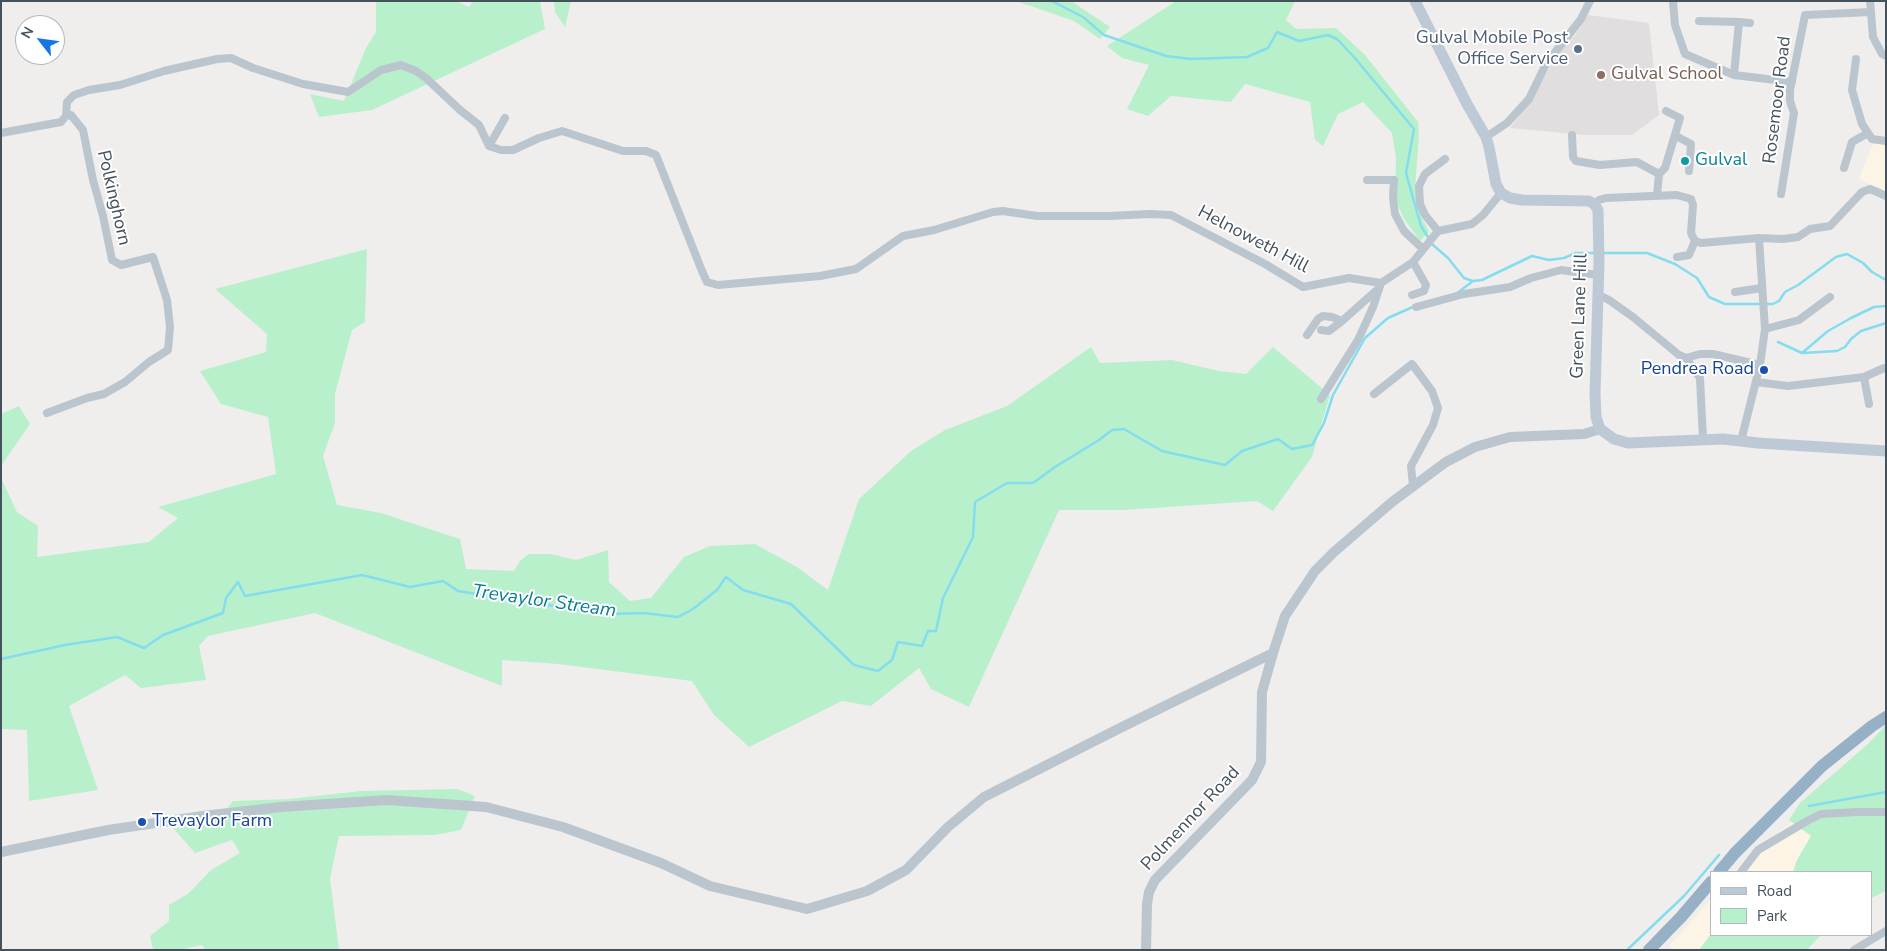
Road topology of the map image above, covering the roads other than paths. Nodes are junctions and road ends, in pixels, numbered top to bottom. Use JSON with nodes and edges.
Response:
{"nodes":[{"id":1,"x":1415,"y":1,"type":"edge"},
{"id":2,"x":1590,"y":1,"type":"edge"},
{"id":3,"x":1870,"y":1,"type":"edge"},
{"id":4,"x":1673,"y":2,"type":"edge"},
{"id":5,"x":1871,"y":12,"type":"junction"},
{"id":6,"x":1700,"y":21,"type":"dead end"},
{"id":7,"x":1739,"y":22,"type":"junction"},
{"id":8,"x":1750,"y":23,"type":"dead end"},
{"id":9,"x":1886,"y":56,"type":"edge"},
{"id":10,"x":1856,"y":59,"type":"dead end"},
{"id":11,"x":1734,"y":75,"type":"junction"},
{"id":12,"x":1792,"y":82,"type":"junction"},
{"id":13,"x":1666,"y":111,"type":"dead end"},
{"id":14,"x":66,"y":116,"type":"junction"},
{"id":15,"x":505,"y":118,"type":"dead end"},
{"id":16,"x":1868,"y":132,"type":"junction"},
{"id":17,"x":1,"y":133,"type":"edge"},
{"id":18,"x":1572,"y":136,"type":"dead end"},
{"id":19,"x":1676,"y":136,"type":"junction"},
{"id":20,"x":1486,"y":138,"type":"junction"},
{"id":21,"x":1886,"y":141,"type":"edge"},
{"id":22,"x":489,"y":146,"type":"junction"},
{"id":23,"x":1445,"y":159,"type":"dead end"},
{"id":24,"x":1844,"y":168,"type":"dead end"},
{"id":25,"x":1689,"y":171,"type":"dead end"},
{"id":26,"x":1659,"y":174,"type":"junction"},
{"id":27,"x":1367,"y":180,"type":"dead end"},
{"id":28,"x":1501,"y":193,"type":"junction"},
{"id":29,"x":1781,"y":194,"type":"dead end"},
{"id":30,"x":1657,"y":195,"type":"junction"},
{"id":31,"x":1886,"y":196,"type":"edge"},
{"id":32,"x":1594,"y":204,"type":"junction"},
{"id":33,"x":1437,"y":232,"type":"junction"},
{"id":34,"x":1759,"y":238,"type":"junction"},
{"id":35,"x":1695,"y":241,"type":"junction"},
{"id":36,"x":1425,"y":246,"type":"junction"},
{"id":37,"x":1677,"y":257,"type":"dead end"},
{"id":38,"x":1413,"y":262,"type":"junction"},
{"id":39,"x":1598,"y":275,"type":"junction"},
{"id":40,"x":1380,"y":286,"type":"junction"},
{"id":41,"x":1762,"y":288,"type":"junction"},
{"id":42,"x":1735,"y":292,"type":"dead end"},
{"id":43,"x":1597,"y":294,"type":"junction"},
{"id":44,"x":1412,"y":295,"type":"dead end"},
{"id":45,"x":1830,"y":297,"type":"dead end"},
{"id":46,"x":1416,"y":307,"type":"dead end"},
{"id":47,"x":1342,"y":321,"type":"junction"},
{"id":48,"x":1765,"y":329,"type":"junction"},
{"id":49,"x":1321,"y":330,"type":"dead end"},
{"id":50,"x":1307,"y":335,"type":"dead end"},
{"id":51,"x":1686,"y":358,"type":"junction"},
{"id":52,"x":1760,"y":365,"type":"junction"},
{"id":53,"x":1886,"y":369,"type":"edge"},
{"id":54,"x":1864,"y":377,"type":"junction"},
{"id":55,"x":1756,"y":382,"type":"junction"},
{"id":56,"x":1374,"y":394,"type":"dead end"},
{"id":57,"x":1321,"y":399,"type":"dead end"},
{"id":58,"x":1869,"y":404,"type":"dead end"},
{"id":59,"x":48,"y":413,"type":"dead end"},
{"id":60,"x":1600,"y":429,"type":"junction"},
{"id":61,"x":1702,"y":439,"type":"junction"},
{"id":62,"x":1740,"y":441,"type":"junction"},
{"id":63,"x":1886,"y":451,"type":"edge"},
{"id":64,"x":1412,"y":485,"type":"junction"},
{"id":65,"x":1273,"y":653,"type":"junction"},
{"id":66,"x":1886,"y":717,"type":"edge"},
{"id":67,"x":1886,"y":812,"type":"edge"},
{"id":68,"x":1,"y":852,"type":"edge"},
{"id":69,"x":1720,"y":871,"type":"edge"},
{"id":70,"x":1743,"y":871,"type":"edge"},
{"id":71,"x":1710,"y":883,"type":"edge"},
{"id":72,"x":1886,"y":931,"type":"edge"},
{"id":73,"x":1146,"y":950,"type":"edge"},
{"id":74,"x":1649,"y":950,"type":"edge"},
{"id":75,"x":1854,"y":950,"type":"edge"}],
"edges":[{"from":1,"to":20,"type":"main road"},
{"from":2,"to":20,"type":"street"},
{"from":3,"to":5,"type":"street"},
{"from":4,"to":11,"type":"street"},
{"from":5,"to":9,"type":"street"},
{"from":5,"to":12,"type":"street","name":"Rosemoor Road"},
{"from":6,"to":7,"type":"street"},
{"from":7,"to":8,"type":"street"},
{"from":7,"to":11,"type":"street"},
{"from":10,"to":16,"type":"street"},
{"from":11,"to":12,"type":"street"},
{"from":12,"to":29,"type":"street","name":"Rosemoor Road"},
{"from":13,"to":19,"type":"street"},
{"from":14,"to":17,"type":"street"},
{"from":14,"to":22,"type":"street"},
{"from":14,"to":59,"type":"street","name":"Polkinghorn"},
{"from":15,"to":22,"type":"street"},
{"from":16,"to":21,"type":"street"},
{"from":16,"to":24,"type":"street"},
{"from":18,"to":26,"type":"street"},
{"from":19,"to":25,"type":"street"},
{"from":19,"to":26,"type":"street"},
{"from":20,"to":28,"type":"main road"},
{"from":22,"to":40,"type":"street","name":"Helnoweth Hill"},
{"from":23,"to":33,"type":"street"},
{"from":26,"to":30,"type":"street"},
{"from":27,"to":36,"type":"street"},
{"from":28,"to":32,"type":"main road"},
{"from":28,"to":33,"type":"street"},
{"from":30,"to":32,"type":"street"},
{"from":30,"to":35,"type":"street"},
{"from":31,"to":34,"type":"street"},
{"from":32,"to":39,"type":"main road","name":"Green Lane Hill"},
{"from":33,"to":36,"type":"street"},
{"from":34,"to":35,"type":"street"},
{"from":34,"to":41,"type":"street"},
{"from":35,"to":37,"type":"street"},
{"from":36,"to":38,"type":"street"},
{"from":38,"to":40,"type":"street"},
{"from":38,"to":44,"type":"street"},
{"from":39,"to":43,"type":"main road","name":"Green Lane Hill"},
{"from":39,"to":46,"type":"street"},
{"from":40,"to":47,"type":"street"},
{"from":40,"to":57,"type":"street"},
{"from":41,"to":42,"type":"street"},
{"from":41,"to":48,"type":"street"},
{"from":43,"to":51,"type":"street"},
{"from":43,"to":60,"type":"main road","name":"Green Lane Hill"},
{"from":45,"to":48,"type":"street"},
{"from":47,"to":49,"type":"street"},
{"from":47,"to":50,"type":"street"},
{"from":48,"to":52,"type":"street"},
{"from":51,"to":52,"type":"street"},
{"from":51,"to":61,"type":"street"},
{"from":52,"to":55,"type":"street"},
{"from":53,"to":54,"type":"street"},
{"from":54,"to":55,"type":"street"},
{"from":54,"to":58,"type":"street"},
{"from":55,"to":62,"type":"street"},
{"from":56,"to":64,"type":"street"},
{"from":60,"to":61,"type":"main road"},
{"from":60,"to":64,"type":"street","name":"Polmennor Road"},
{"from":61,"to":62,"type":"main road"},
{"from":62,"to":63,"type":"main road"},
{"from":64,"to":65,"type":"street","name":"Polmennor Road"},
{"from":65,"to":68,"type":"street"},
{"from":65,"to":73,"type":"street","name":"Polmennor Road"},
{"from":66,"to":69,"type":"highway"},
{"from":67,"to":70,"type":"street"},
{"from":71,"to":74,"type":"highway"},
{"from":72,"to":75,"type":"street"}]}
